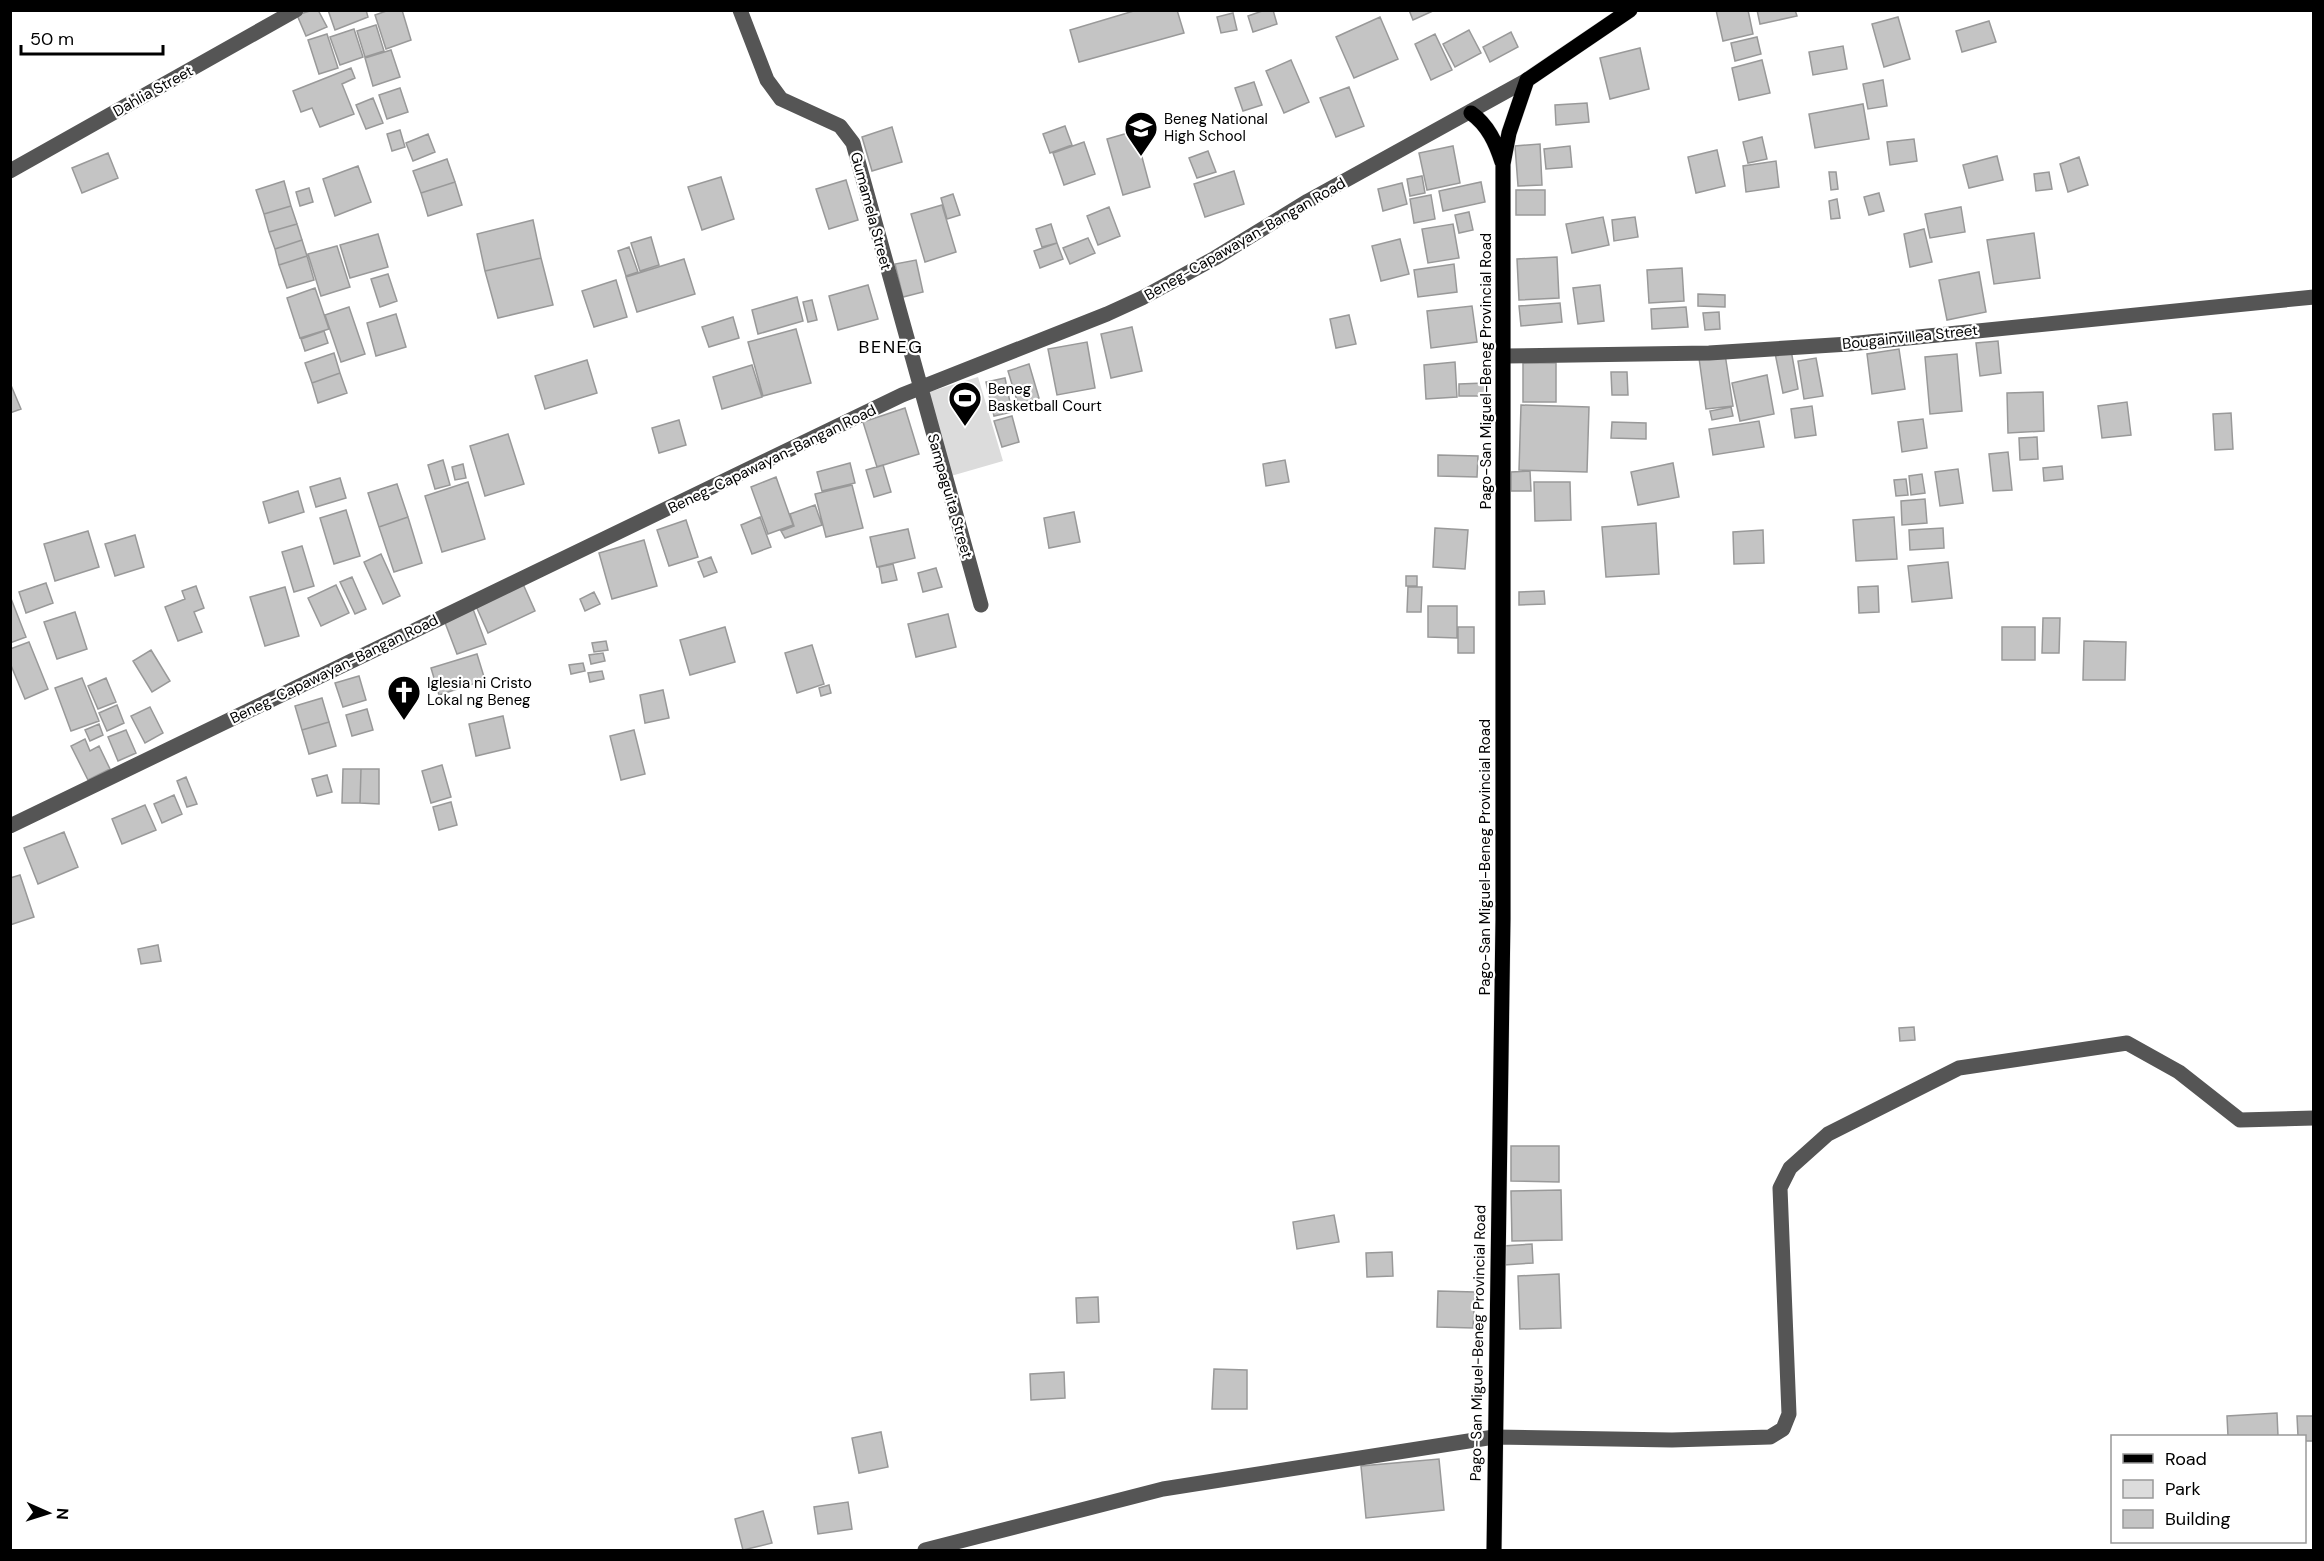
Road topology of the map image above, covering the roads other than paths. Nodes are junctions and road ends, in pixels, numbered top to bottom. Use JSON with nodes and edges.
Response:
{"nodes":[{"id":1,"x":296,"y":10,"type":"edge"},
{"id":2,"x":740,"y":10,"type":"edge"},
{"id":3,"x":1630,"y":10,"type":"edge"},
{"id":4,"x":1527,"y":80,"type":"junction"},
{"id":5,"x":1471,"y":113,"type":"junction"},
{"id":6,"x":1503,"y":164,"type":"junction"},
{"id":7,"x":10,"y":171,"type":"edge"},
{"id":8,"x":2313,"y":297,"type":"edge"},
{"id":9,"x":1505,"y":356,"type":"junction"},
{"id":10,"x":919,"y":388,"type":"junction"},
{"id":11,"x":981,"y":605,"type":"dead end"},
{"id":12,"x":10,"y":826,"type":"edge"},
{"id":13,"x":2313,"y":1118,"type":"edge"},
{"id":14,"x":1494,"y":1437,"type":"junction"},
{"id":15,"x":925,"y":1551,"type":"edge"},
{"id":16,"x":1494,"y":1551,"type":"edge"}],
"edges":[{"from":1,"to":7,"type":"street","name":"Dahlia Street"},
{"from":2,"to":10,"type":"street","name":"Gumamela Street"},
{"from":3,"to":4,"type":"main road"},
{"from":4,"to":5,"type":"street","name":"Beneg-Capawayan-Bangan Road"},
{"from":4,"to":6,"type":"main road"},
{"from":5,"to":6,"type":"main road"},
{"from":5,"to":10,"type":"street","name":"Beneg-Capawayan-Bangan Road"},
{"from":6,"to":9,"type":"main road","name":"Pago-San Miguel-Beneg Provincial Road"},
{"from":8,"to":9,"type":"street","name":"Bougainvillea Street"},
{"from":9,"to":14,"type":"main road","name":"Pago-San Miguel-Beneg Provincial Road"},
{"from":10,"to":11,"type":"street","name":"Sampaguita Street"},
{"from":10,"to":12,"type":"street","name":"Beneg-Capawayan-Bangan Road"},
{"from":13,"to":14,"type":"street"},
{"from":14,"to":15,"type":"street"},
{"from":14,"to":16,"type":"main road","name":"Pago-San Miguel-Beneg Provincial Road"}]}
